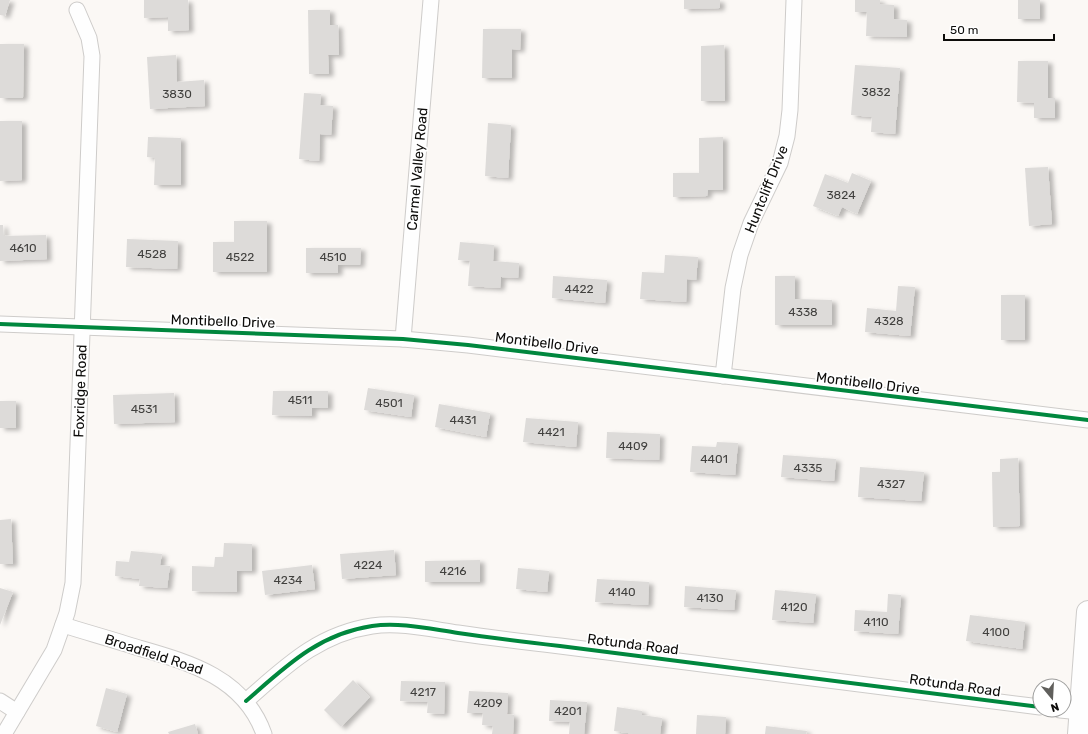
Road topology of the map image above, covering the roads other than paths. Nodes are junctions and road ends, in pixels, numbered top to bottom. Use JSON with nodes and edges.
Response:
{"nodes":[{"id":1,"x":431,"y":0,"type":"edge"},
{"id":2,"x":794,"y":0,"type":"edge"},
{"id":3,"x":77,"y":10,"type":"dead end"},
{"id":4,"x":0,"y":324,"type":"edge"},
{"id":5,"x":81,"y":327,"type":"junction"},
{"id":6,"x":403,"y":339,"type":"junction"},
{"id":7,"x":723,"y":376,"type":"junction"},
{"id":8,"x":1088,"y":420,"type":"edge"},
{"id":9,"x":1088,"y":612,"type":"edge"},
{"id":10,"x":63,"y":625,"type":"junction"},
{"id":11,"x":0,"y":701,"type":"edge"},
{"id":12,"x":246,"y":701,"type":"junction"},
{"id":13,"x":1072,"y":705,"type":"edge"},
{"id":14,"x":1032,"y":706,"type":"edge"},
{"id":15,"x":17,"y":712,"type":"junction"},
{"id":16,"x":1072,"y":714,"type":"edge"},
{"id":17,"x":4,"y":734,"type":"edge"},
{"id":18,"x":264,"y":734,"type":"edge"},
{"id":19,"x":1079,"y":734,"type":"edge"}],
"edges":[{"from":1,"to":6,"type":"street","name":"Carmel Valley Road"},
{"from":2,"to":7,"type":"street","name":"Huntcliff Drive"},
{"from":3,"to":5,"type":"street","name":"Foxridge Road"},
{"from":4,"to":5,"type":"street","name":"Montibello Drive"},
{"from":5,"to":6,"type":"street","name":"Montibello Drive"},
{"from":5,"to":10,"type":"street","name":"Foxridge Road"},
{"from":6,"to":7,"type":"street","name":"Montibello Drive"},
{"from":7,"to":8,"type":"street","name":"Montibello Drive"},
{"from":9,"to":13,"type":"main road"},
{"from":10,"to":12,"type":"street","name":"Broadfield Road"},
{"from":10,"to":15,"type":"street","name":"Foxridge Road"},
{"from":11,"to":15,"type":"street"},
{"from":12,"to":14,"type":"street","name":"Rotunda Road"},
{"from":12,"to":18,"type":"street","name":"Broadfield Road"},
{"from":15,"to":17,"type":"street","name":"Foxridge Road"},
{"from":16,"to":19,"type":"main road"}]}
